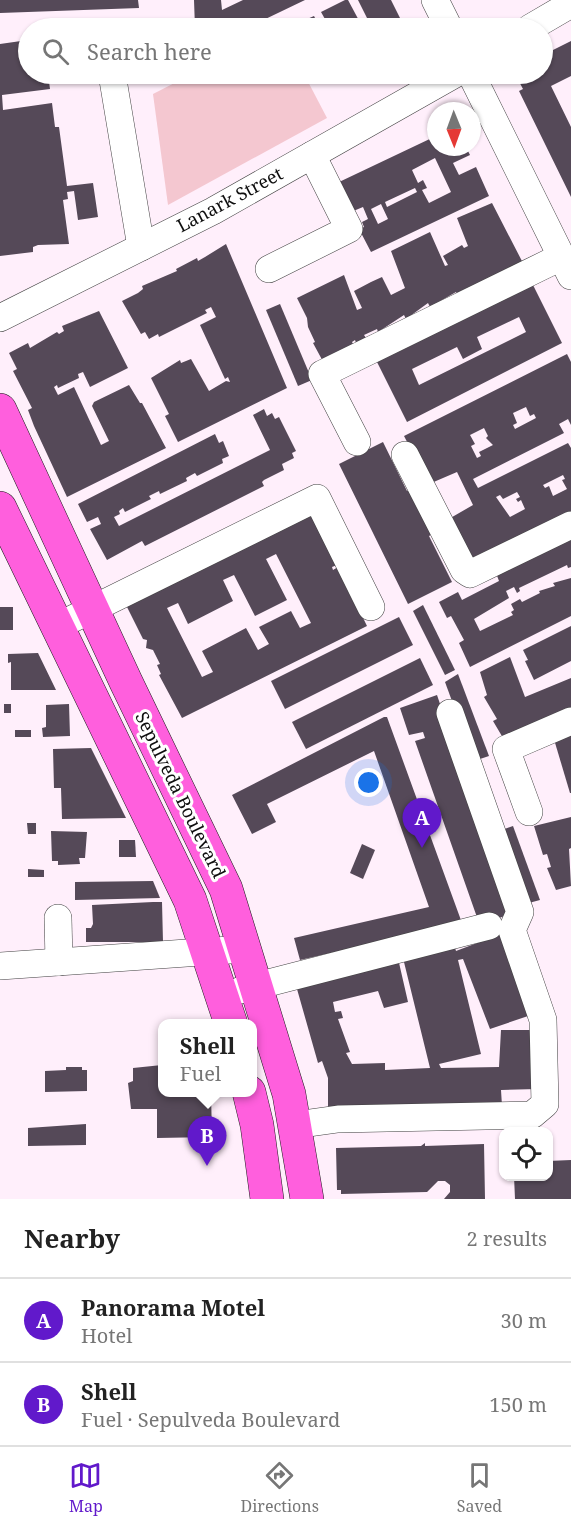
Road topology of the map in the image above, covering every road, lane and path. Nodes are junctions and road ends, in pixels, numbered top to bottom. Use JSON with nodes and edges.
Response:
{"nodes":[{"id":1,"x":435,"y":0,"type":"edge"},
{"id":2,"x":571,"y":4,"type":"edge"},
{"id":3,"x":444,"y":18,"type":"edge"},
{"id":4,"x":547,"y":18,"type":"edge"},
{"id":5,"x":114,"y":84,"type":"edge"},
{"id":6,"x":437,"y":84,"type":"edge"},
{"id":7,"x":476,"y":84,"type":"edge"},
{"id":8,"x":312,"y":155,"type":"junction"},
{"id":9,"x":141,"y":247,"type":"junction"},
{"id":10,"x":566,"y":267,"type":"edge"},
{"id":11,"x":269,"y":269,"type":"dead end"},
{"id":12,"x":0,"y":318,"type":"edge"},
{"id":13,"x":0,"y":410,"type":"edge"},
{"id":14,"x":357,"y":442,"type":"dead end"},
{"id":15,"x":405,"y":455,"type":"dead end"},
{"id":16,"x":0,"y":508,"type":"edge"},
{"id":17,"x":571,"y":525,"type":"edge"},
{"id":18,"x":371,"y":607,"type":"dead end"},
{"id":19,"x":92,"y":609,"type":"junction"},
{"id":20,"x":58,"y":626,"type":"junction"},
{"id":21,"x":450,"y":713,"type":"dead end"},
{"id":22,"x":571,"y":721,"type":"edge"},
{"id":23,"x":530,"y":812,"type":"dead end"},
{"id":24,"x":58,"y":918,"type":"dead end"},
{"id":25,"x":501,"y":924,"type":"junction"},
{"id":26,"x":244,"y":949,"type":"junction"},
{"id":27,"x":208,"y":952,"type":"junction"},
{"id":28,"x":60,"y":962,"type":"junction"},
{"id":29,"x":0,"y":966,"type":"edge"},
{"id":30,"x":248,"y":988,"type":"junction"},
{"id":31,"x":230,"y":1019,"type":"edge"},
{"id":32,"x":256,"y":1019,"type":"edge"},
{"id":33,"x":257,"y":1021,"type":"edge"},
{"id":34,"x":261,"y":1036,"type":"edge"},
{"id":35,"x":250,"y":1097,"type":"edge"},
{"id":36,"x":295,"y":1125,"type":"junction"},
{"id":37,"x":267,"y":1199,"type":"edge"},
{"id":38,"x":307,"y":1199,"type":"edge"}],
"edges":[{"from":1,"to":3,"type":"street"},
{"from":2,"to":4,"type":"street"},
{"from":5,"to":9,"type":"street"},
{"from":6,"to":8,"type":"street","name":"Lanark Street"},
{"from":7,"to":10,"type":"street"},
{"from":8,"to":9,"type":"street","name":"Lanark Street"},
{"from":8,"to":11,"type":"street"},
{"from":9,"to":12,"type":"street","name":"Lanark Street"},
{"from":10,"to":14,"type":"street"},
{"from":13,"to":19,"type":"main road","name":"Sepulveda Boulevard"},
{"from":15,"to":17,"type":"street"},
{"from":16,"to":20,"type":"main road","name":"Sepulveda Boulevard"},
{"from":18,"to":19,"type":"street"},
{"from":19,"to":20,"type":"street"},
{"from":19,"to":26,"type":"main road","name":"Sepulveda Boulevard"},
{"from":20,"to":27,"type":"main road","name":"Sepulveda Boulevard"},
{"from":21,"to":25,"type":"street"},
{"from":22,"to":23,"type":"street"},
{"from":24,"to":28,"type":"street"},
{"from":25,"to":30,"type":"street"},
{"from":25,"to":36,"type":"street"},
{"from":26,"to":27,"type":"street"},
{"from":26,"to":30,"type":"main road","name":"Sepulveda Boulevard"},
{"from":27,"to":28,"type":"street"},
{"from":27,"to":31,"type":"main road","name":"Sepulveda Boulevard"},
{"from":28,"to":29,"type":"street"},
{"from":30,"to":32,"type":"main road","name":"Sepulveda Boulevard"},
{"from":33,"to":34,"type":"main road","name":"Sepulveda Boulevard"},
{"from":34,"to":36,"type":"main road","name":"Sepulveda Boulevard"},
{"from":35,"to":37,"type":"main road"},
{"from":36,"to":38,"type":"main road","name":"Sepulveda Boulevard"}]}
